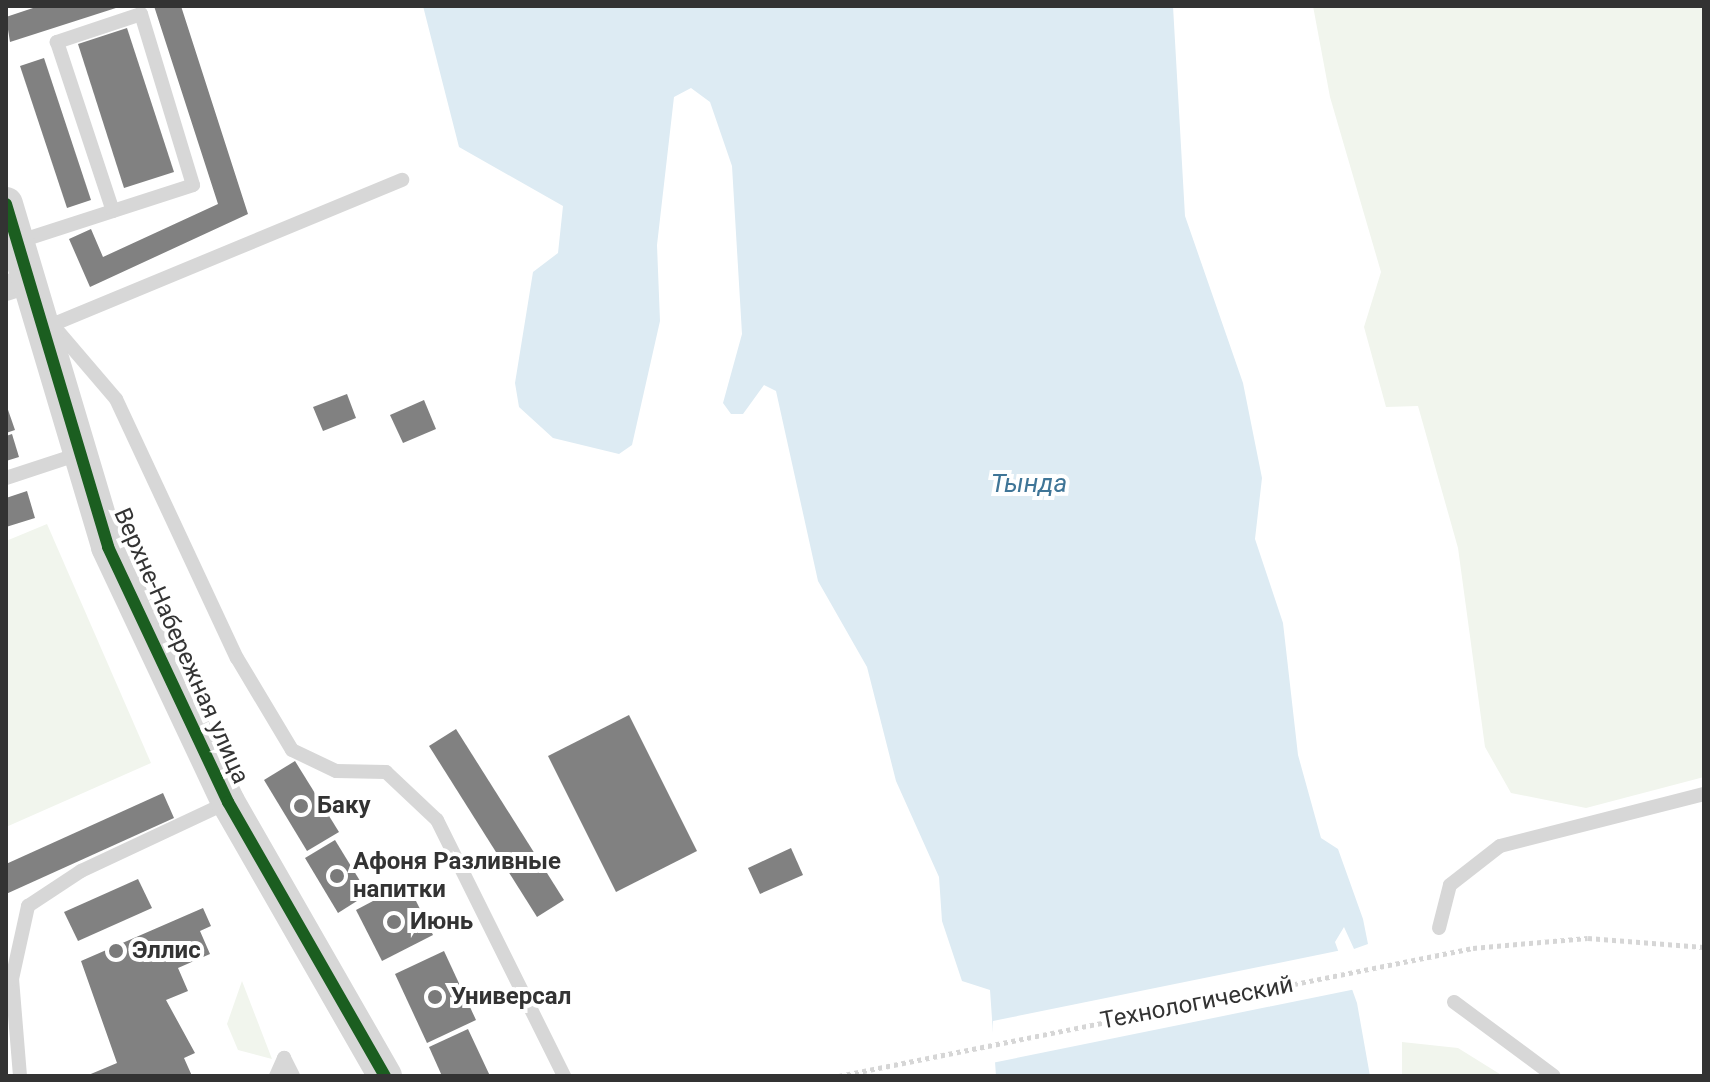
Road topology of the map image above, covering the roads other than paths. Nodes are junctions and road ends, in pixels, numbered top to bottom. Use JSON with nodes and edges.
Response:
{"nodes":[{"id":1,"x":402,"y":180,"type":"dead end"},
{"id":2,"x":6,"y":204,"type":"edge"},
{"id":3,"x":113,"y":211,"type":"junction"},
{"id":4,"x":17,"y":242,"type":"junction"},
{"id":5,"x":17,"y":285,"type":"edge"},
{"id":6,"x":46,"y":322,"type":"junction"},
{"id":7,"x":76,"y":455,"type":"junction"},
{"id":8,"x":6,"y":478,"type":"edge"},
{"id":9,"x":1704,"y":794,"type":"edge"},
{"id":10,"x":228,"y":802,"type":"junction"},
{"id":11,"x":1439,"y":928,"type":"dead end"},
{"id":12,"x":1454,"y":1002,"type":"dead end"},
{"id":13,"x":20,"y":1076,"type":"edge"},
{"id":14,"x":276,"y":1076,"type":"edge"},
{"id":15,"x":293,"y":1076,"type":"edge"},
{"id":16,"x":385,"y":1076,"type":"edge"},
{"id":17,"x":564,"y":1076,"type":"edge"},
{"id":18,"x":1554,"y":1076,"type":"edge"}],
"edges":[{"from":1,"to":6,"type":"lane"},
{"from":2,"to":4,"type":"street","name":"Верхне-Набережная улица"},
{"from":3,"to":3,"type":"lane"},
{"from":3,"to":4,"type":"lane"},
{"from":4,"to":5,"type":"street","name":"Верхне-Набережная улица"},
{"from":5,"to":6,"type":"street","name":"Верхне-Набережная улица"},
{"from":6,"to":7,"type":"street","name":"Верхне-Набережная улица"},
{"from":6,"to":17,"type":"lane"},
{"from":7,"to":8,"type":"lane"},
{"from":7,"to":10,"type":"street","name":"Верхне-Набережная улица"},
{"from":9,"to":11,"type":"lane"},
{"from":10,"to":13,"type":"lane"},
{"from":10,"to":16,"type":"street","name":"Верхне-Набережная улица"},
{"from":12,"to":18,"type":"lane"},
{"from":14,"to":15,"type":"lane"}]}
